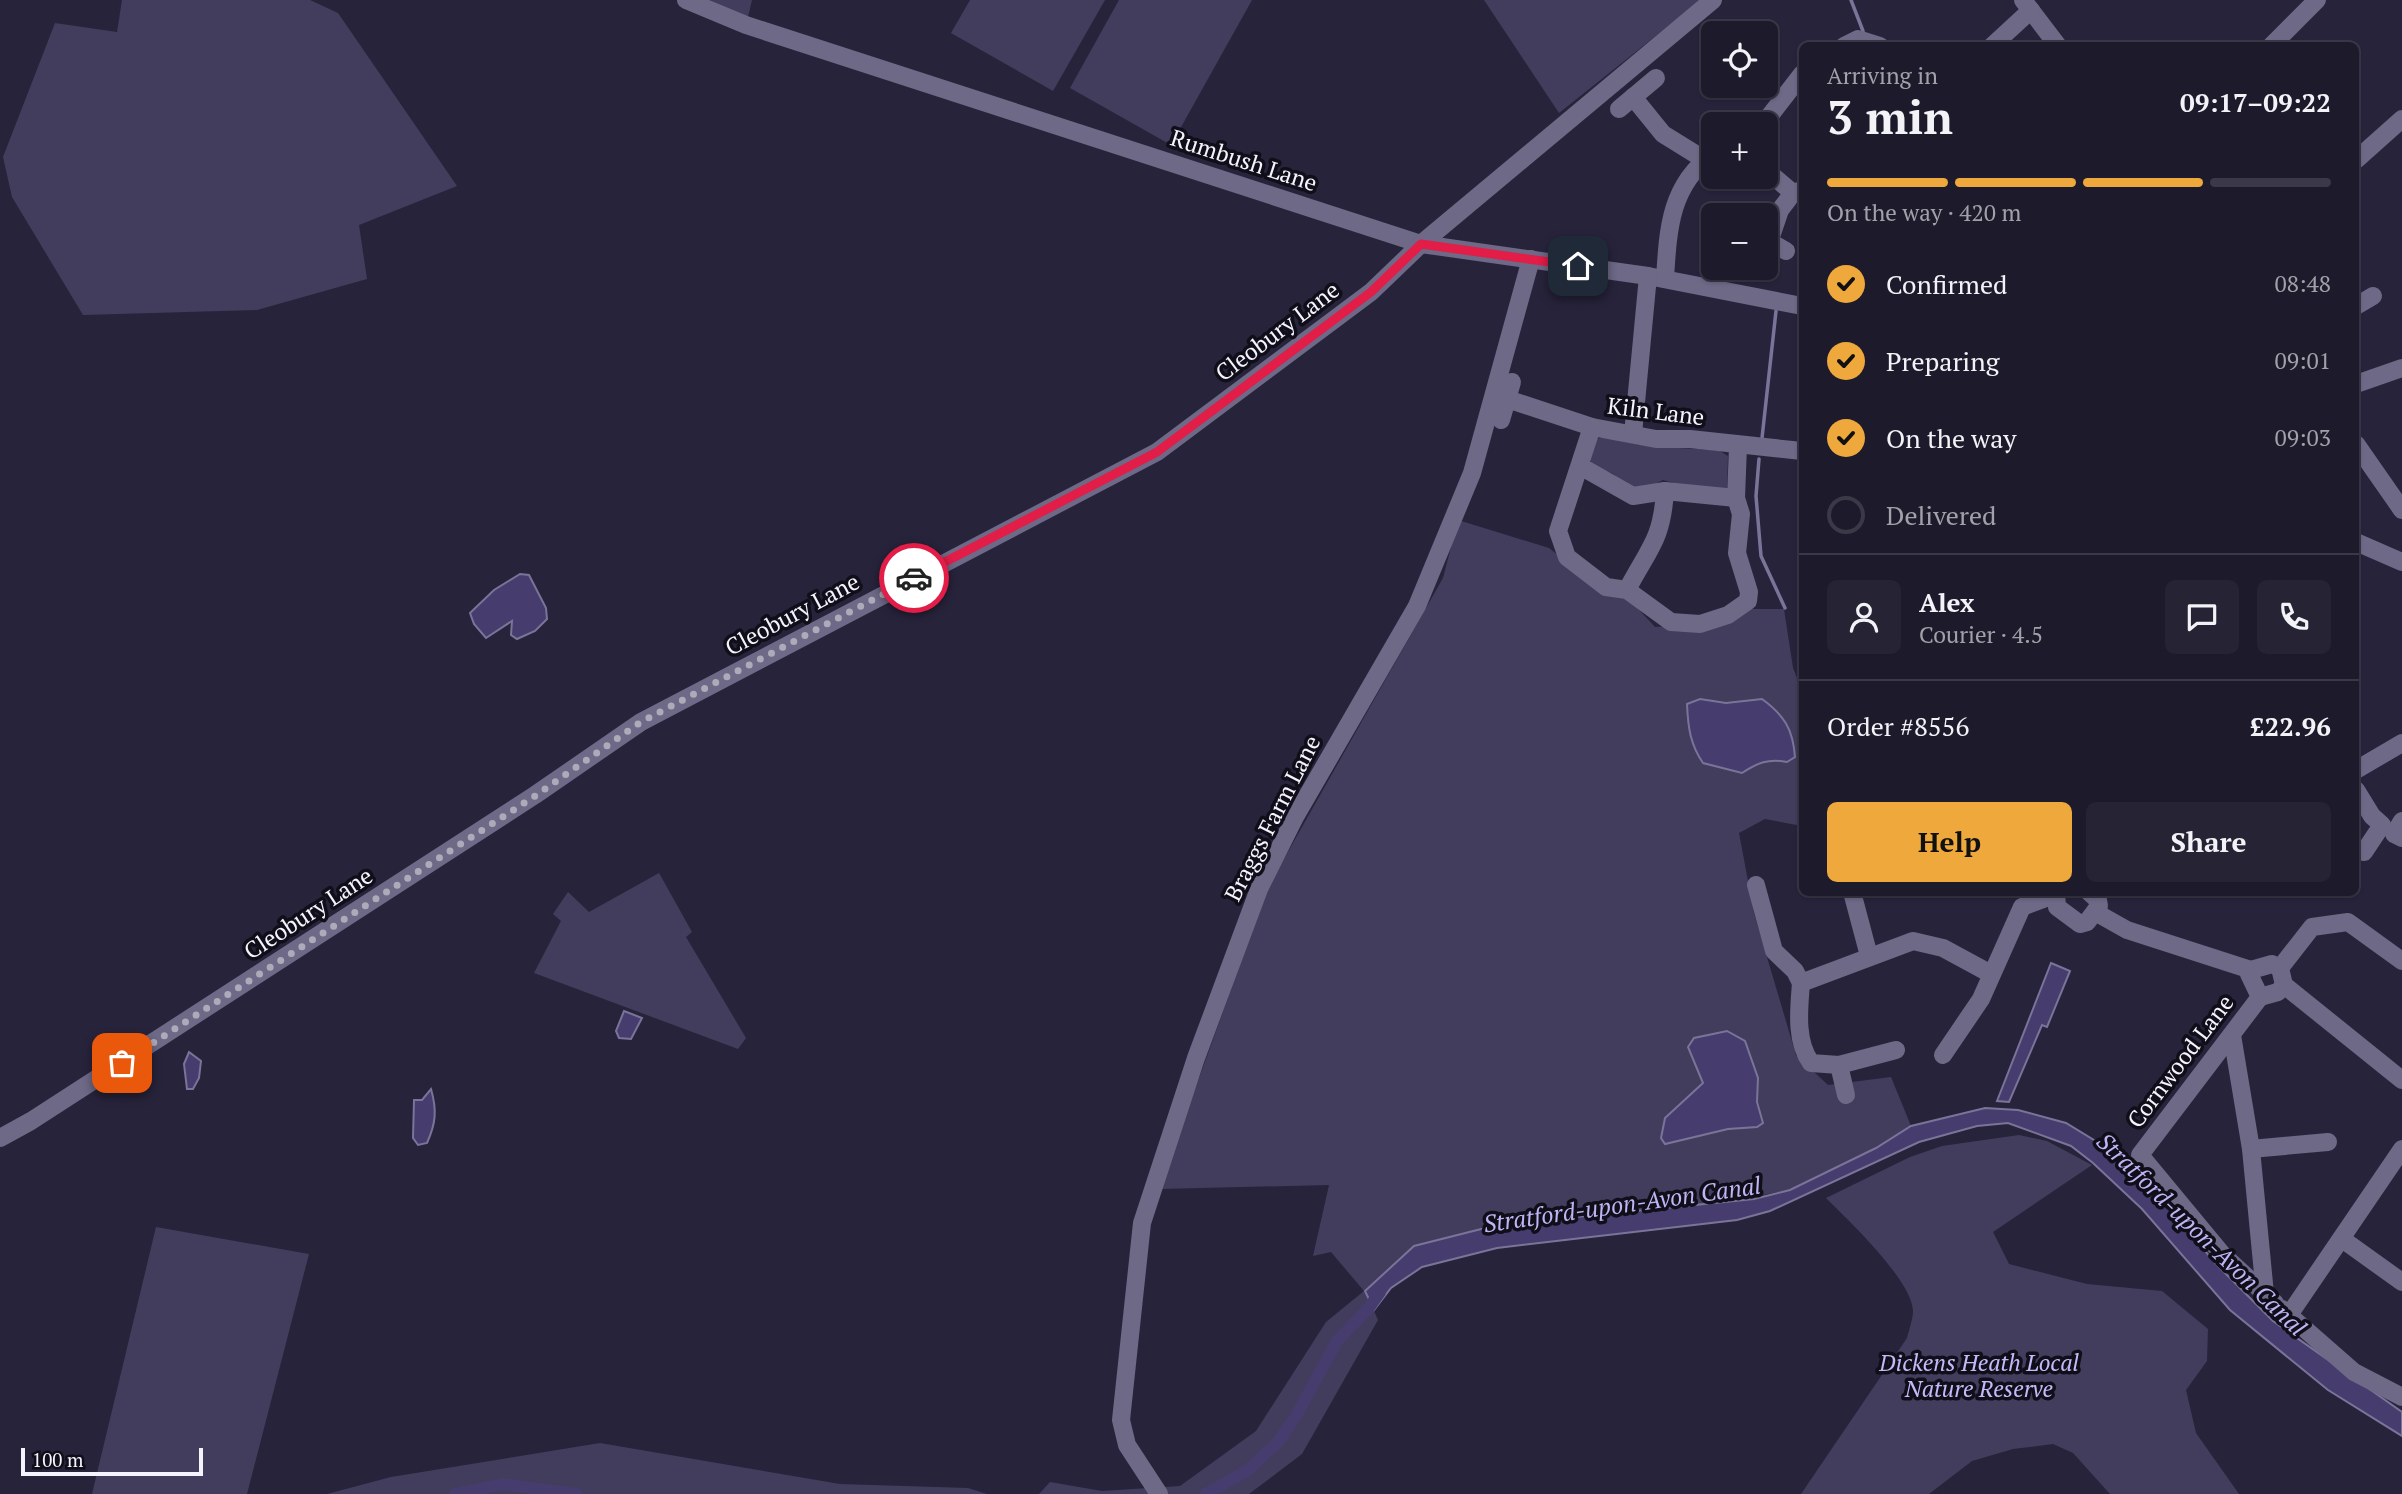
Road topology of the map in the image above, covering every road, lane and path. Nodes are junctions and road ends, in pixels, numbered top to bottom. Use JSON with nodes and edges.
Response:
{"nodes":[{"id":1,"x":686,"y":0,"type":"edge"},
{"id":2,"x":1713,"y":0,"type":"edge"},
{"id":3,"x":2318,"y":0,"type":"edge"},
{"id":4,"x":2027,"y":5,"type":"edge"},
{"id":5,"x":1995,"y":42,"type":"edge"},
{"id":6,"x":2055,"y":42,"type":"edge"},
{"id":7,"x":2276,"y":42,"type":"edge"},
{"id":8,"x":1656,"y":78,"type":"dead end"},
{"id":9,"x":1799,"y":78,"type":"edge"},
{"id":10,"x":1772,"y":112,"type":"edge"},
{"id":11,"x":2402,"y":119,"type":"edge"},
{"id":12,"x":1701,"y":153,"type":"edge"},
{"id":13,"x":2359,"y":157,"type":"edge"},
{"id":14,"x":1701,"y":164,"type":"edge"},
{"id":15,"x":1778,"y":178,"type":"edge"},
{"id":16,"x":1798,"y":191,"type":"edge"},
{"id":17,"x":1778,"y":216,"type":"edge"},
{"id":18,"x":1421,"y":244,"type":"junction"},
{"id":19,"x":1778,"y":249,"type":"edge"},
{"id":20,"x":1786,"y":251,"type":"dead end"},
{"id":21,"x":1531,"y":259,"type":"junction"},
{"id":22,"x":1657,"y":277,"type":"junction"},
{"id":23,"x":2373,"y":296,"type":"dead end"},
{"id":24,"x":2359,"y":304,"type":"edge"},
{"id":25,"x":1799,"y":305,"type":"edge"},
{"id":26,"x":2402,"y":368,"type":"edge"},
{"id":27,"x":2359,"y":383,"type":"edge"},
{"id":28,"x":1501,"y":419,"type":"dead end"},
{"id":29,"x":1592,"y":427,"type":"junction"},
{"id":30,"x":1633,"y":434,"type":"junction"},
{"id":31,"x":1738,"y":446,"type":"junction"},
{"id":32,"x":2359,"y":448,"type":"edge"},
{"id":33,"x":1799,"y":451,"type":"edge"},
{"id":34,"x":1580,"y":466,"type":"junction"},
{"id":35,"x":1665,"y":491,"type":"junction"},
{"id":36,"x":1736,"y":498,"type":"junction"},
{"id":37,"x":2402,"y":510,"type":"edge"},
{"id":38,"x":2359,"y":543,"type":"edge"},
{"id":39,"x":2402,"y":562,"type":"edge"},
{"id":40,"x":1627,"y":590,"type":"junction"},
{"id":41,"x":2402,"y":743,"type":"edge"},
{"id":42,"x":2359,"y":768,"type":"edge"},
{"id":43,"x":2359,"y":794,"type":"edge"},
{"id":44,"x":2402,"y":821,"type":"edge"},
{"id":45,"x":2402,"y":838,"type":"edge"},
{"id":46,"x":2364,"y":852,"type":"dead end"},
{"id":47,"x":1756,"y":885,"type":"dead end"},
{"id":48,"x":1853,"y":896,"type":"edge"},
{"id":49,"x":2050,"y":896,"type":"edge"},
{"id":50,"x":2055,"y":896,"type":"edge"},
{"id":51,"x":2098,"y":899,"type":"edge"},
{"id":52,"x":1870,"y":956,"type":"junction"},
{"id":53,"x":2402,"y":961,"type":"edge"},
{"id":54,"x":2251,"y":970,"type":"junction"},
{"id":55,"x":1991,"y":974,"type":"junction"},
{"id":56,"x":2282,"y":976,"type":"junction"},
{"id":57,"x":1801,"y":983,"type":"junction"},
{"id":58,"x":2260,"y":997,"type":"junction"},
{"id":59,"x":2232,"y":1035,"type":"junction"},
{"id":60,"x":1896,"y":1050,"type":"dead end"},
{"id":61,"x":1943,"y":1055,"type":"dead end"},
{"id":62,"x":1839,"y":1065,"type":"junction"},
{"id":63,"x":2402,"y":1080,"type":"edge"},
{"id":64,"x":1846,"y":1095,"type":"dead end"},
{"id":65,"x":0,"y":1138,"type":"edge"},
{"id":66,"x":2328,"y":1142,"type":"dead end"},
{"id":67,"x":2251,"y":1149,"type":"junction"},
{"id":68,"x":2402,"y":1149,"type":"edge"},
{"id":69,"x":2342,"y":1238,"type":"junction"},
{"id":70,"x":2402,"y":1282,"type":"edge"},
{"id":71,"x":2278,"y":1305,"type":"junction"},
{"id":72,"x":2402,"y":1397,"type":"edge"},
{"id":73,"x":1159,"y":1494,"type":"edge"}],
"edges":[{"from":1,"to":18,"type":"street","name":"Rumbush Lane"},
{"from":2,"to":18,"type":"street","name":"Cleobury Lane"},
{"from":3,"to":7,"type":"street"},
{"from":4,"to":5,"type":"street"},
{"from":4,"to":6,"type":"street"},
{"from":8,"to":12,"type":"street"},
{"from":9,"to":10,"type":"street"},
{"from":11,"to":13,"type":"street"},
{"from":14,"to":22,"type":"street"},
{"from":15,"to":16,"type":"street"},
{"from":16,"to":17,"type":"street"},
{"from":18,"to":21,"type":"street","name":"Rumbush Lane"},
{"from":18,"to":65,"type":"street","name":"Cleobury Lane"},
{"from":19,"to":20,"type":"street"},
{"from":21,"to":22,"type":"street","name":"Rumbush Lane"},
{"from":21,"to":73,"type":"street","name":"Braggs Farm Lane"},
{"from":22,"to":25,"type":"street","name":"Rumbush Lane"},
{"from":22,"to":30,"type":"street"},
{"from":23,"to":24,"type":"street"},
{"from":26,"to":27,"type":"street"},
{"from":28,"to":29,"type":"street","name":"Kiln Lane"},
{"from":29,"to":30,"type":"street","name":"Kiln Lane"},
{"from":29,"to":34,"type":"street"},
{"from":30,"to":31,"type":"street","name":"Kiln Lane"},
{"from":31,"to":33,"type":"street","name":"Kiln Lane"},
{"from":31,"to":36,"type":"street"},
{"from":32,"to":37,"type":"street"},
{"from":34,"to":35,"type":"street"},
{"from":34,"to":40,"type":"street"},
{"from":35,"to":36,"type":"street"},
{"from":35,"to":40,"type":"street"},
{"from":36,"to":40,"type":"street"},
{"from":38,"to":39,"type":"street"},
{"from":41,"to":42,"type":"street"},
{"from":43,"to":46,"type":"street"},
{"from":44,"to":45,"type":"street"},
{"from":47,"to":57,"type":"street"},
{"from":48,"to":52,"type":"street"},
{"from":49,"to":55,"type":"street"},
{"from":50,"to":51,"type":"street"},
{"from":51,"to":54,"type":"street"},
{"from":52,"to":55,"type":"street"},
{"from":52,"to":57,"type":"street"},
{"from":53,"to":56,"type":"street"},
{"from":54,"to":56,"type":"street"},
{"from":54,"to":58,"type":"street"},
{"from":55,"to":61,"type":"street"},
{"from":56,"to":58,"type":"street"},
{"from":56,"to":63,"type":"street"},
{"from":57,"to":62,"type":"street"},
{"from":58,"to":59,"type":"street","name":"Cornwood Lane"},
{"from":59,"to":67,"type":"street"},
{"from":59,"to":71,"type":"street","name":"Cornwood Lane"},
{"from":60,"to":62,"type":"street"},
{"from":62,"to":64,"type":"street"},
{"from":66,"to":67,"type":"street"},
{"from":67,"to":71,"type":"street"},
{"from":68,"to":69,"type":"street"},
{"from":69,"to":70,"type":"street"},
{"from":69,"to":71,"type":"street"},
{"from":71,"to":72,"type":"street"}]}
